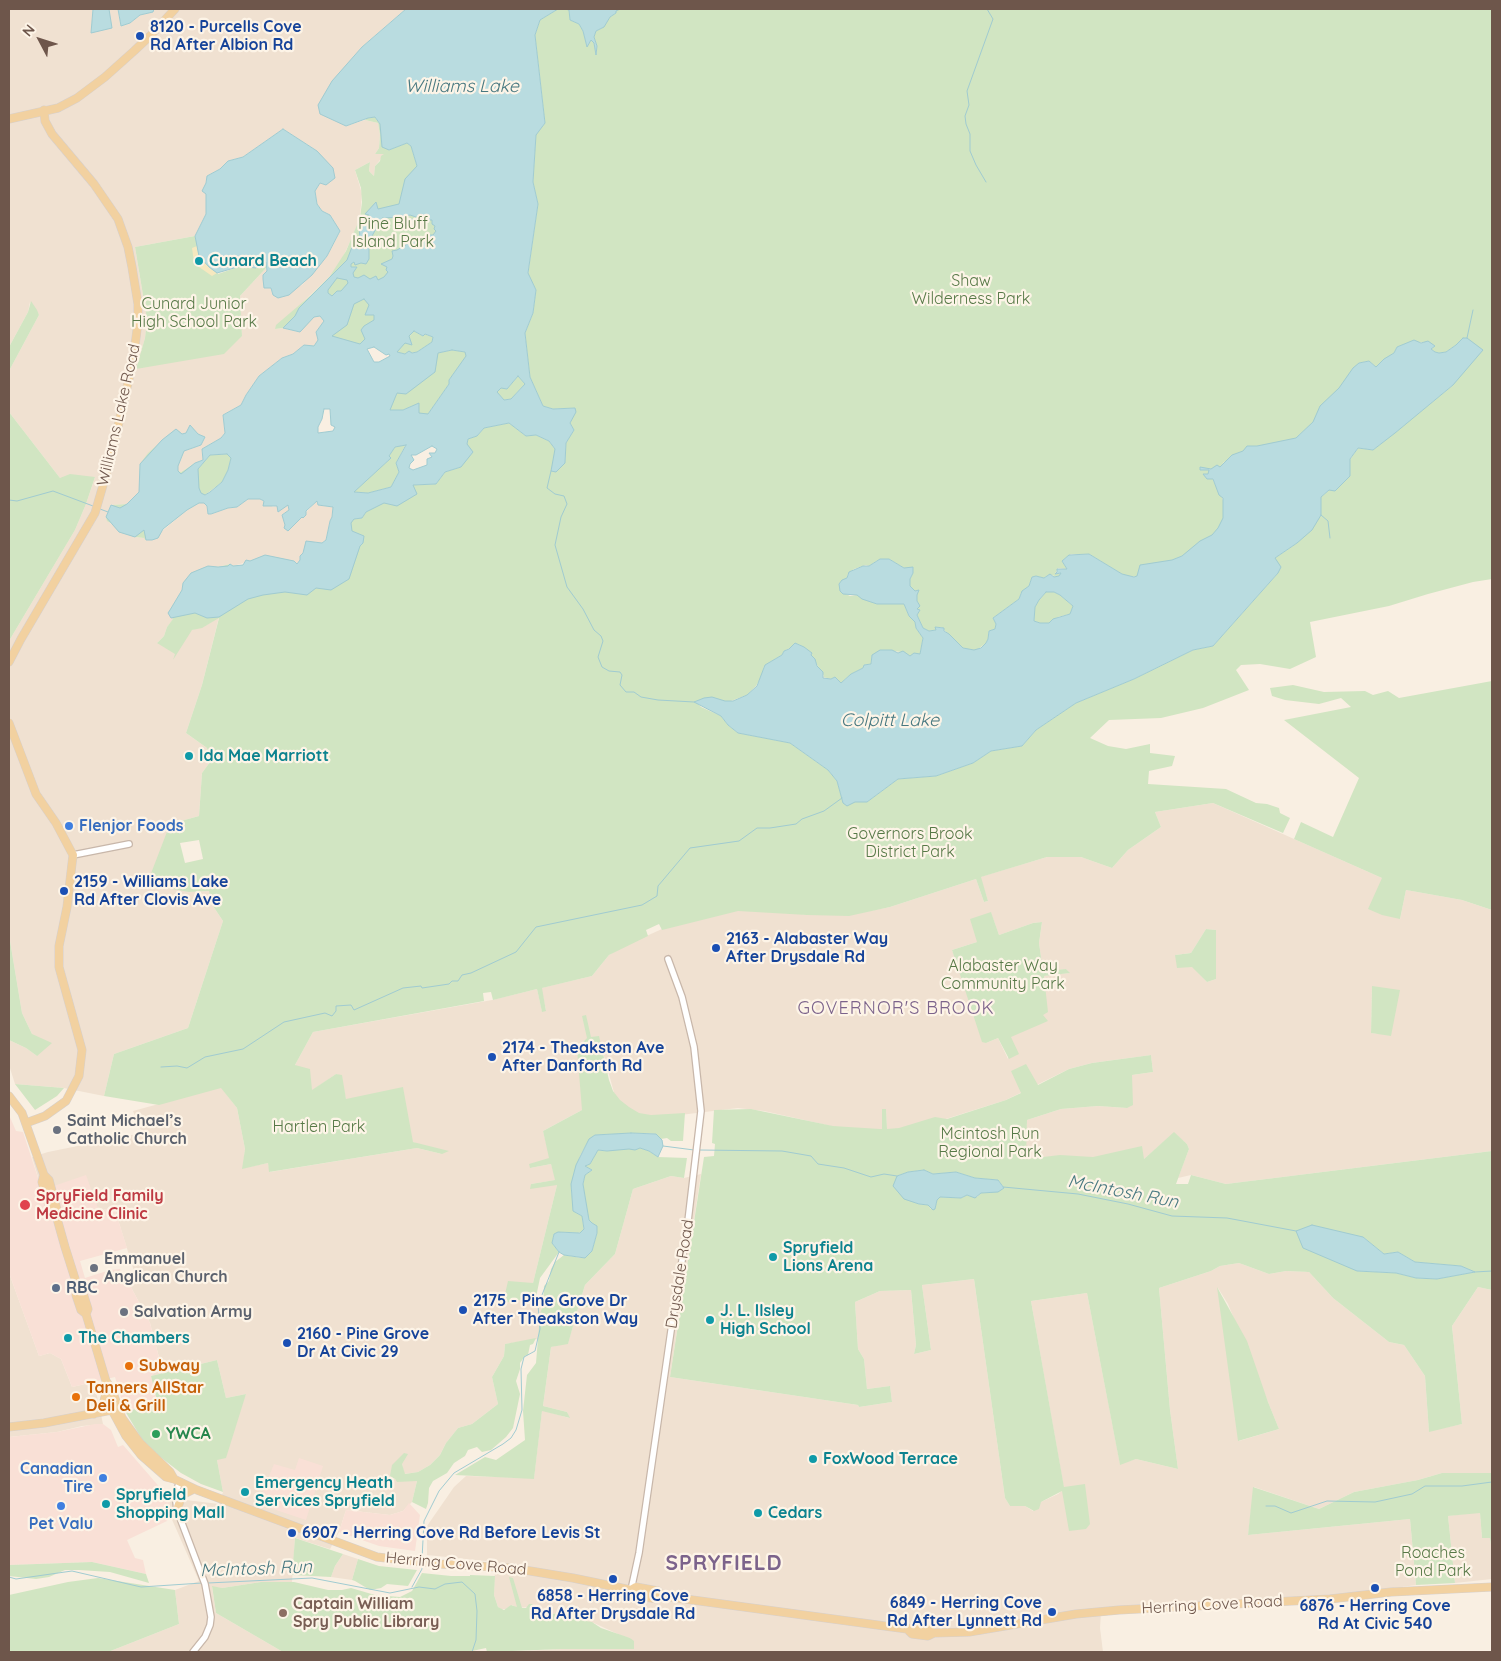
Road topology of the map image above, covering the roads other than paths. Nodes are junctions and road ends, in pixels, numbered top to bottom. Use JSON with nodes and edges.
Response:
{"nodes":[{"id":1,"x":175,"y":9,"type":"edge"},
{"id":2,"x":44,"y":110,"type":"junction"},
{"id":3,"x":9,"y":119,"type":"edge"},
{"id":4,"x":9,"y":662,"type":"edge"},
{"id":5,"x":9,"y":723,"type":"edge"},
{"id":6,"x":129,"y":844,"type":"dead end"},
{"id":7,"x":73,"y":855,"type":"junction"},
{"id":8,"x":668,"y":959,"type":"dead end"},
{"id":9,"x":9,"y":1096,"type":"edge"},
{"id":10,"x":26,"y":1123,"type":"junction"},
{"id":11,"x":106,"y":1381,"type":"junction"},
{"id":12,"x":106,"y":1392,"type":"junction"},
{"id":13,"x":115,"y":1410,"type":"junction"},
{"id":14,"x":94,"y":1414,"type":"junction"},
{"id":15,"x":118,"y":1424,"type":"junction"},
{"id":16,"x":9,"y":1427,"type":"edge"},
{"id":17,"x":177,"y":1480,"type":"junction"},
{"id":18,"x":194,"y":1489,"type":"junction"},
{"id":19,"x":177,"y":1510,"type":"junction"},
{"id":20,"x":1492,"y":1587,"type":"edge"},
{"id":21,"x":631,"y":1590,"type":"junction"},
{"id":22,"x":193,"y":1652,"type":"edge"}],
"edges":[{"from":1,"to":2,"type":"main road"},
{"from":2,"to":3,"type":"main road"},
{"from":2,"to":4,"type":"main road","name":"Williams Lake Road"},
{"from":5,"to":7,"type":"main road"},
{"from":6,"to":7,"type":"street"},
{"from":7,"to":10,"type":"main road"},
{"from":8,"to":21,"type":"street","name":"Drysdale Road"},
{"from":9,"to":10,"type":"main road","name":"Herring Cove Road"},
{"from":10,"to":11,"type":"main road","name":"Herring Cove Road"},
{"from":11,"to":12,"type":"main road","name":"Herring Cove Road"},
{"from":11,"to":13,"type":"main road","name":"Herring Cove Road"},
{"from":12,"to":13,"type":"main road","name":"Herring Cove Road"},
{"from":12,"to":14,"type":"main road"},
{"from":13,"to":14,"type":"main road"},
{"from":13,"to":15,"type":"main road","name":"Herring Cove Road"},
{"from":13,"to":17,"type":"main road","name":"Herring Cove Road"},
{"from":14,"to":15,"type":"main road"},
{"from":14,"to":16,"type":"main road"},
{"from":15,"to":17,"type":"main road","name":"Herring Cove Road"},
{"from":17,"to":18,"type":"main road","name":"Herring Cove Road"},
{"from":17,"to":19,"type":"street"},
{"from":18,"to":19,"type":"main road"},
{"from":18,"to":21,"type":"main road","name":"Herring Cove Road"},
{"from":19,"to":22,"type":"street"},
{"from":20,"to":21,"type":"main road","name":"Herring Cove Road"}]}
